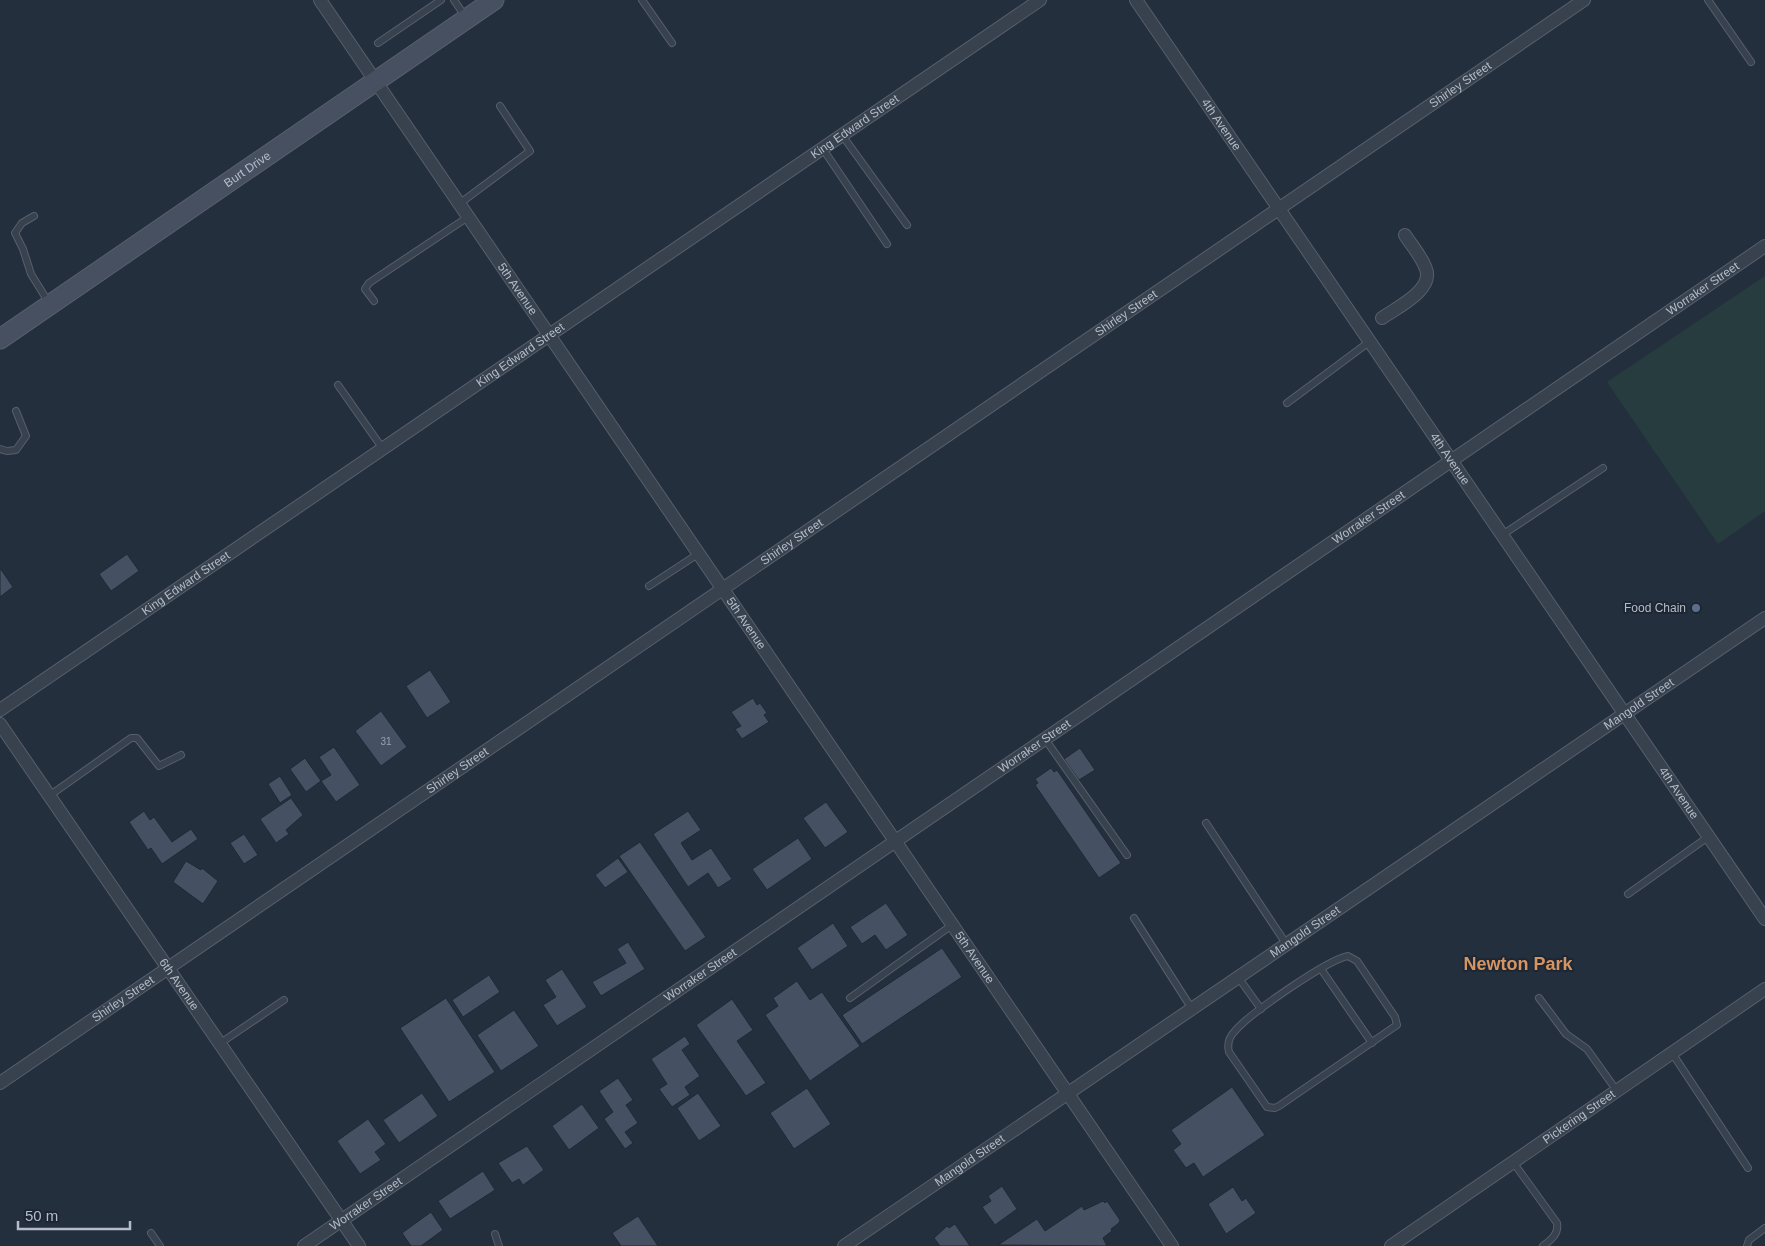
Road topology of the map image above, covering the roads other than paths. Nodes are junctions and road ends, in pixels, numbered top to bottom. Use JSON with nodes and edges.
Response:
{"nodes":[{"id":1,"x":320,"y":0,"type":"edge"},
{"id":2,"x":441,"y":0,"type":"edge"},
{"id":3,"x":454,"y":0,"type":"edge"},
{"id":4,"x":494,"y":0,"type":"edge"},
{"id":5,"x":642,"y":0,"type":"edge"},
{"id":6,"x":1040,"y":0,"type":"edge"},
{"id":7,"x":1136,"y":0,"type":"edge"},
{"id":8,"x":1584,"y":0,"type":"edge"},
{"id":9,"x":1708,"y":0,"type":"edge"},
{"id":10,"x":466,"y":19,"type":"junction"},
{"id":11,"x":378,"y":43,"type":"dead end"},
{"id":12,"x":672,"y":43,"type":"dead end"},
{"id":13,"x":1751,"y":62,"type":"dead end"},
{"id":14,"x":374,"y":81,"type":"junction"},
{"id":15,"x":500,"y":106,"type":"dead end"},
{"id":16,"x":842,"y":136,"type":"junction"},
{"id":17,"x":823,"y":149,"type":"junction"},
{"id":18,"x":459,"y":204,"type":"junction"},
{"id":19,"x":1278,"y":209,"type":"junction"},
{"id":20,"x":34,"y":216,"type":"dead end"},
{"id":21,"x":468,"y":217,"type":"junction"},
{"id":22,"x":907,"y":224,"type":"dead end"},
{"id":23,"x":1405,"y":235,"type":"dead end"},
{"id":24,"x":887,"y":244,"type":"dead end"},
{"id":25,"x":1765,"y":246,"type":"edge"},
{"id":26,"x":374,"y":302,"type":"dead end"},
{"id":27,"x":50,"y":304,"type":"junction"},
{"id":28,"x":1382,"y":318,"type":"dead end"},
{"id":29,"x":549,"y":336,"type":"junction"},
{"id":30,"x":0,"y":339,"type":"edge"},
{"id":31,"x":1369,"y":342,"type":"junction"},
{"id":32,"x":338,"y":385,"type":"dead end"},
{"id":33,"x":1287,"y":403,"type":"dead end"},
{"id":34,"x":16,"y":411,"type":"dead end"},
{"id":35,"x":0,"y":449,"type":"edge"},
{"id":36,"x":383,"y":449,"type":"junction"},
{"id":37,"x":1450,"y":462,"type":"junction"},
{"id":38,"x":1603,"y":468,"type":"dead end"},
{"id":39,"x":1501,"y":536,"type":"junction"},
{"id":40,"x":698,"y":554,"type":"junction"},
{"id":41,"x":650,"y":586,"type":"dead end"},
{"id":42,"x":723,"y":590,"type":"junction"},
{"id":43,"x":1765,"y":618,"type":"edge"},
{"id":44,"x":0,"y":710,"type":"edge"},
{"id":45,"x":1624,"y":715,"type":"junction"},
{"id":46,"x":0,"y":724,"type":"edge"},
{"id":47,"x":1045,"y":739,"type":"junction"},
{"id":48,"x":180,"y":755,"type":"dead end"},
{"id":49,"x":49,"y":796,"type":"junction"},
{"id":50,"x":1206,"y":823,"type":"dead end"},
{"id":51,"x":1708,"y":837,"type":"junction"},
{"id":52,"x":894,"y":842,"type":"junction"},
{"id":53,"x":1127,"y":855,"type":"dead end"},
{"id":54,"x":1628,"y":894,"type":"dead end"},
{"id":55,"x":1134,"y":918,"type":"dead end"},
{"id":56,"x":1765,"y":919,"type":"edge"},
{"id":57,"x":952,"y":925,"type":"junction"},
{"id":58,"x":1286,"y":944,"type":"junction"},
{"id":59,"x":167,"y":969,"type":"junction"},
{"id":60,"x":1321,"y":969,"type":"junction"},
{"id":61,"x":1238,"y":978,"type":"junction"},
{"id":62,"x":1765,"y":989,"type":"edge"},
{"id":63,"x":850,"y":998,"type":"dead end"},
{"id":64,"x":1539,"y":998,"type":"dead end"},
{"id":65,"x":284,"y":1000,"type":"dead end"},
{"id":66,"x":1192,"y":1009,"type":"junction"},
{"id":67,"x":1261,"y":1009,"type":"junction"},
{"id":68,"x":1372,"y":1043,"type":"junction"},
{"id":69,"x":219,"y":1044,"type":"junction"},
{"id":70,"x":1672,"y":1053,"type":"junction"},
{"id":71,"x":0,"y":1083,"type":"edge"},
{"id":72,"x":1617,"y":1091,"type":"junction"},
{"id":73,"x":1068,"y":1094,"type":"junction"},
{"id":74,"x":1513,"y":1162,"type":"junction"},
{"id":75,"x":1748,"y":1168,"type":"dead end"},
{"id":76,"x":342,"y":1220,"type":"junction"},
{"id":77,"x":1765,"y":1228,"type":"edge"},
{"id":78,"x":151,"y":1233,"type":"dead end"},
{"id":79,"x":495,"y":1234,"type":"dead end"},
{"id":80,"x":160,"y":1246,"type":"edge"},
{"id":81,"x":304,"y":1246,"type":"edge"},
{"id":82,"x":359,"y":1246,"type":"edge"},
{"id":83,"x":499,"y":1246,"type":"edge"},
{"id":84,"x":844,"y":1246,"type":"edge"},
{"id":85,"x":1172,"y":1246,"type":"edge"},
{"id":86,"x":1391,"y":1246,"type":"edge"},
{"id":87,"x":1543,"y":1246,"type":"edge"},
{"id":88,"x":1747,"y":1246,"type":"edge"}],
"edges":[{"from":1,"to":14,"type":"street","name":"5th Avenue"},
{"from":2,"to":11,"type":"lane"},
{"from":3,"to":10,"type":"lane"},
{"from":4,"to":10,"type":"street","name":"Burt Drive"},
{"from":5,"to":12,"type":"lane"},
{"from":6,"to":16,"type":"street","name":"King Edward Street"},
{"from":7,"to":19,"type":"street","name":"4th Avenue"},
{"from":8,"to":19,"type":"street","name":"Shirley Street"},
{"from":9,"to":13,"type":"lane"},
{"from":10,"to":14,"type":"street","name":"Burt Drive"},
{"from":14,"to":18,"type":"street","name":"5th Avenue"},
{"from":14,"to":27,"type":"street","name":"Burt Drive"},
{"from":15,"to":18,"type":"lane"},
{"from":16,"to":17,"type":"street","name":"King Edward Street"},
{"from":16,"to":22,"type":"lane"},
{"from":17,"to":24,"type":"lane"},
{"from":17,"to":29,"type":"street","name":"King Edward Street"},
{"from":18,"to":21,"type":"street","name":"5th Avenue"},
{"from":19,"to":31,"type":"street","name":"4th Avenue"},
{"from":19,"to":42,"type":"street","name":"Shirley Street"},
{"from":20,"to":27,"type":"lane"},
{"from":21,"to":26,"type":"lane"},
{"from":21,"to":29,"type":"street","name":"5th Avenue"},
{"from":23,"to":28,"type":"street"},
{"from":25,"to":37,"type":"street","name":"Worraker Street"},
{"from":27,"to":30,"type":"street","name":"Burt Drive"},
{"from":29,"to":36,"type":"street","name":"King Edward Street"},
{"from":29,"to":40,"type":"street","name":"5th Avenue"},
{"from":31,"to":33,"type":"lane"},
{"from":31,"to":37,"type":"street","name":"4th Avenue"},
{"from":32,"to":36,"type":"lane"},
{"from":34,"to":35,"type":"lane"},
{"from":36,"to":44,"type":"street","name":"King Edward Street"},
{"from":37,"to":39,"type":"street","name":"4th Avenue"},
{"from":37,"to":47,"type":"street","name":"Worraker Street"},
{"from":38,"to":39,"type":"lane"},
{"from":39,"to":45,"type":"street","name":"4th Avenue"},
{"from":40,"to":41,"type":"lane"},
{"from":40,"to":42,"type":"street","name":"5th Avenue"},
{"from":42,"to":52,"type":"street","name":"5th Avenue"},
{"from":42,"to":59,"type":"street","name":"Shirley Street"},
{"from":43,"to":45,"type":"street","name":"Mangold Street"},
{"from":45,"to":51,"type":"street","name":"4th Avenue"},
{"from":45,"to":58,"type":"street","name":"Mangold Street"},
{"from":46,"to":49,"type":"street","name":"6th Avenue"},
{"from":47,"to":52,"type":"street","name":"Worraker Street"},
{"from":47,"to":53,"type":"lane"},
{"from":48,"to":49,"type":"lane"},
{"from":49,"to":59,"type":"street","name":"6th Avenue"},
{"from":50,"to":58,"type":"lane"},
{"from":51,"to":54,"type":"lane"},
{"from":51,"to":56,"type":"street","name":"4th Avenue"},
{"from":52,"to":57,"type":"street","name":"5th Avenue"},
{"from":52,"to":76,"type":"street","name":"Worraker Street"},
{"from":55,"to":66,"type":"lane"},
{"from":57,"to":63,"type":"lane"},
{"from":57,"to":73,"type":"street","name":"5th Avenue"},
{"from":58,"to":61,"type":"street","name":"Mangold Street"},
{"from":59,"to":69,"type":"street","name":"6th Avenue"},
{"from":59,"to":71,"type":"street","name":"Shirley Street"},
{"from":60,"to":67,"type":"lane"},
{"from":60,"to":68,"type":"lane"},
{"from":60,"to":68,"type":"lane"},
{"from":61,"to":66,"type":"street","name":"Mangold Street"},
{"from":61,"to":67,"type":"lane"},
{"from":62,"to":70,"type":"street","name":"Pickering Street"},
{"from":64,"to":72,"type":"lane"},
{"from":65,"to":69,"type":"lane"},
{"from":66,"to":73,"type":"street","name":"Mangold Street"},
{"from":67,"to":68,"type":"lane"},
{"from":69,"to":76,"type":"street","name":"6th Avenue"},
{"from":70,"to":72,"type":"street","name":"Pickering Street"},
{"from":70,"to":75,"type":"lane"},
{"from":72,"to":74,"type":"street","name":"Pickering Street"},
{"from":73,"to":84,"type":"street","name":"Mangold Street"},
{"from":73,"to":85,"type":"street","name":"5th Avenue"},
{"from":74,"to":86,"type":"street","name":"Pickering Street"},
{"from":74,"to":87,"type":"lane"},
{"from":76,"to":81,"type":"street","name":"Worraker Street"},
{"from":76,"to":82,"type":"street","name":"6th Avenue"},
{"from":77,"to":88,"type":"lane"},
{"from":78,"to":80,"type":"lane"},
{"from":79,"to":83,"type":"lane"}]}
